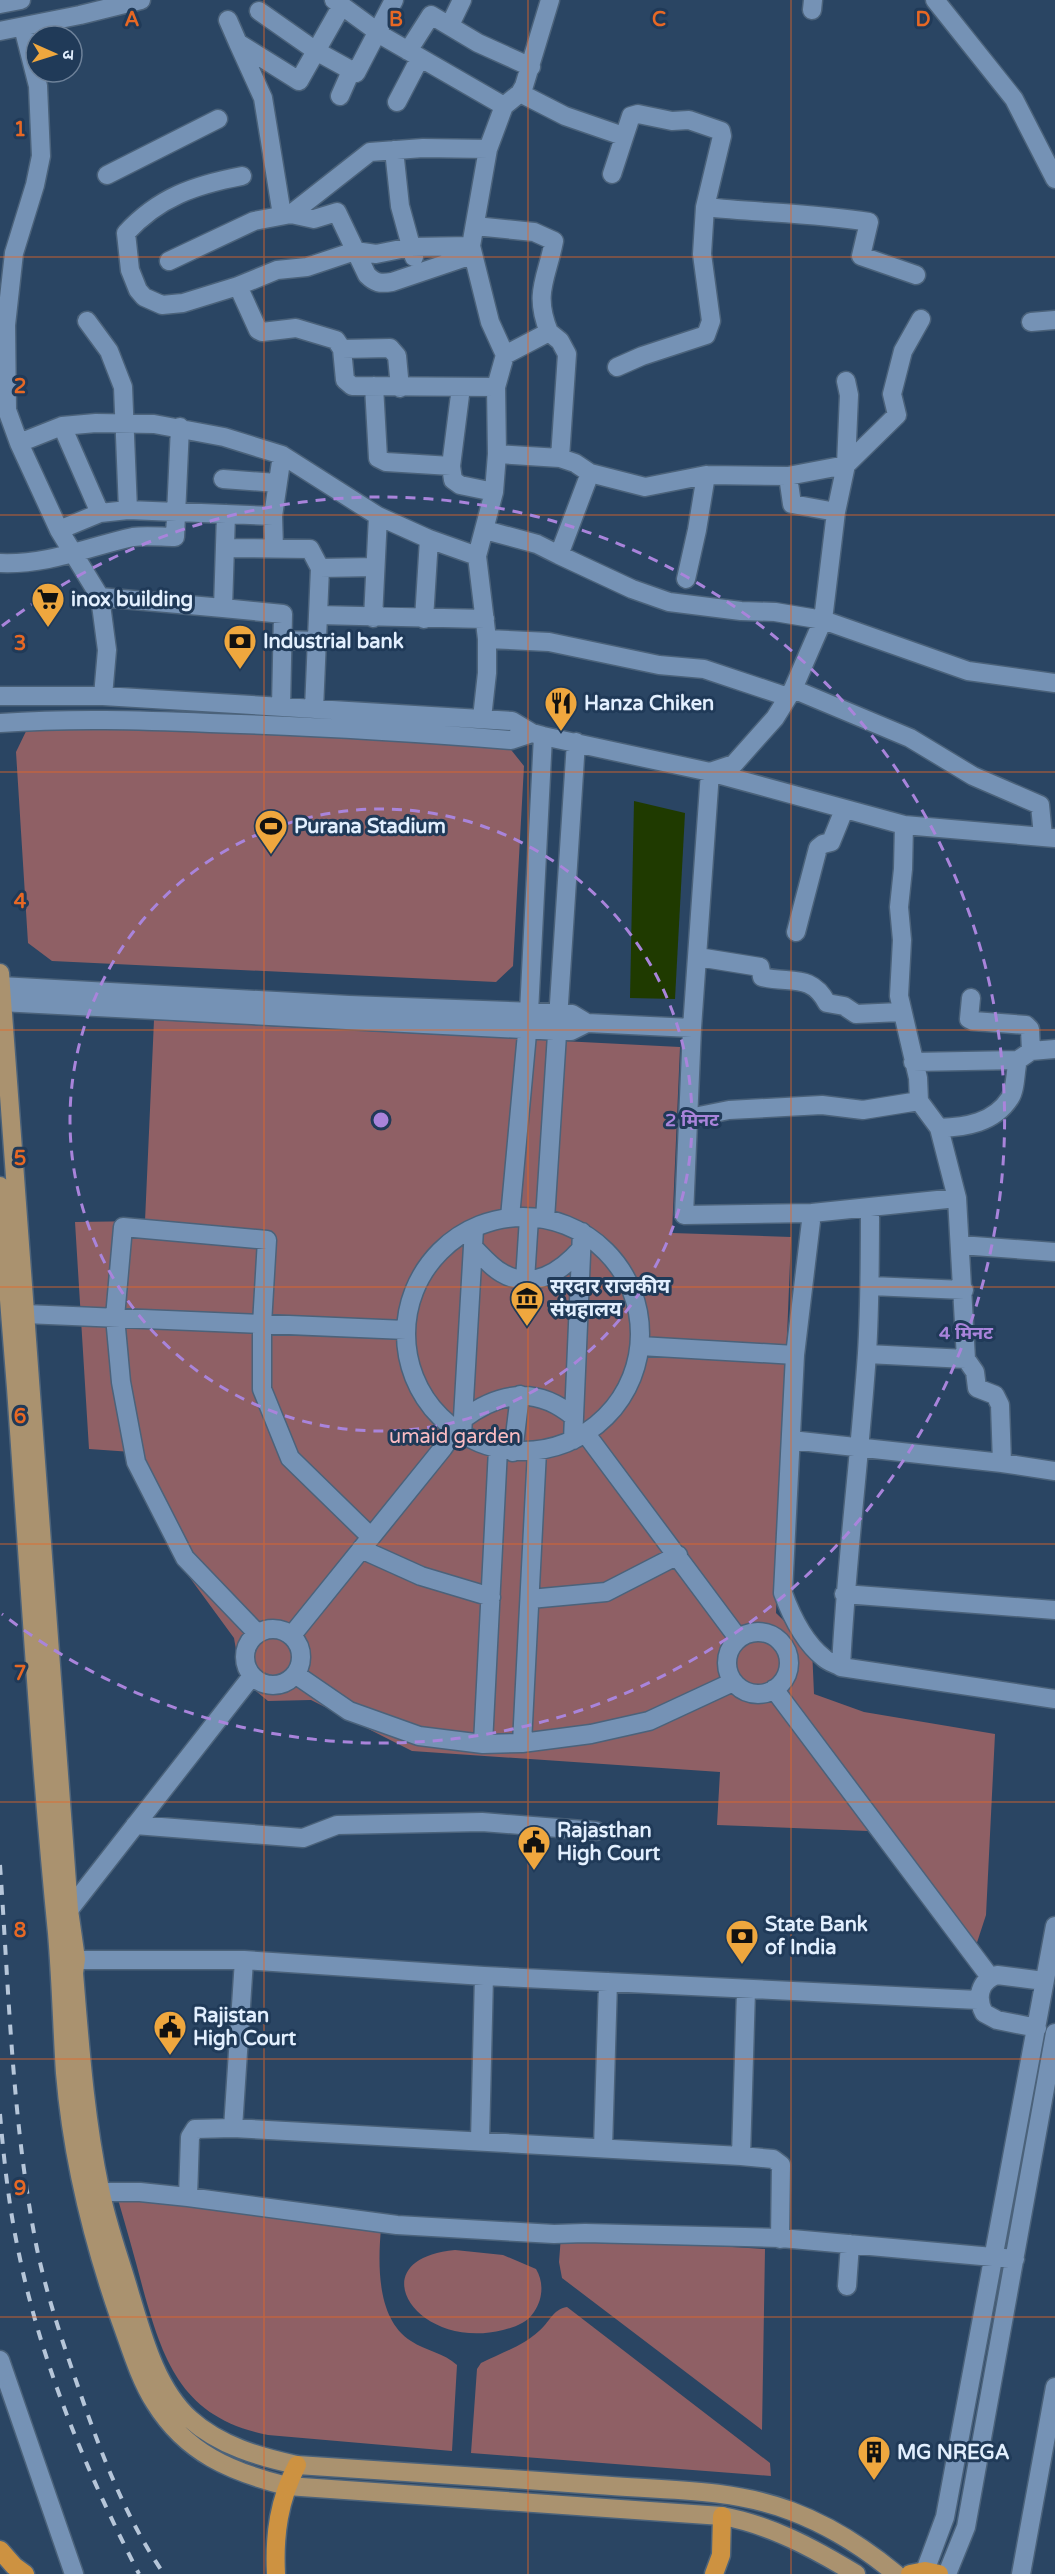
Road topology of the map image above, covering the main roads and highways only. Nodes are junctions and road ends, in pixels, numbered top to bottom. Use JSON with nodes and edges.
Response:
{"nodes":[{"id":1,"x":0,"y":973,"type":"edge"},
{"id":2,"x":1,"y":994,"type":"edge"},
{"id":3,"x":0,"y":1186,"type":"edge"},
{"id":4,"x":68,"y":1960,"type":"junction"},
{"id":5,"x":297,"y":2465,"type":"junction"},
{"id":6,"x":480,"y":2476,"type":"junction"},
{"id":7,"x":287,"y":2486,"type":"junction"},
{"id":8,"x":479,"y":2499,"type":"junction"},
{"id":9,"x":722,"y":2516,"type":"junction"},
{"id":10,"x":0,"y":2550,"type":"edge"},
{"id":11,"x":25,"y":2574,"type":"edge"},
{"id":12,"x":276,"y":2574,"type":"edge"},
{"id":13,"x":714,"y":2574,"type":"edge"},
{"id":14,"x":856,"y":2574,"type":"edge"},
{"id":15,"x":896,"y":2574,"type":"edge"}],
"edges":[{"from":1,"to":2,"type":"main road"},
{"from":2,"to":4,"type":"main road"},
{"from":3,"to":4,"type":"main road"},
{"from":4,"to":5,"type":"main road"},
{"from":4,"to":7,"type":"main road"},
{"from":5,"to":6,"type":"main road"},
{"from":5,"to":7,"type":"highway"},
{"from":6,"to":8,"type":"main road"},
{"from":6,"to":15,"type":"main road"},
{"from":7,"to":8,"type":"main road"},
{"from":7,"to":12,"type":"highway"},
{"from":8,"to":9,"type":"main road"},
{"from":9,"to":13,"type":"highway"},
{"from":9,"to":14,"type":"main road"},
{"from":10,"to":11,"type":"highway"}]}
